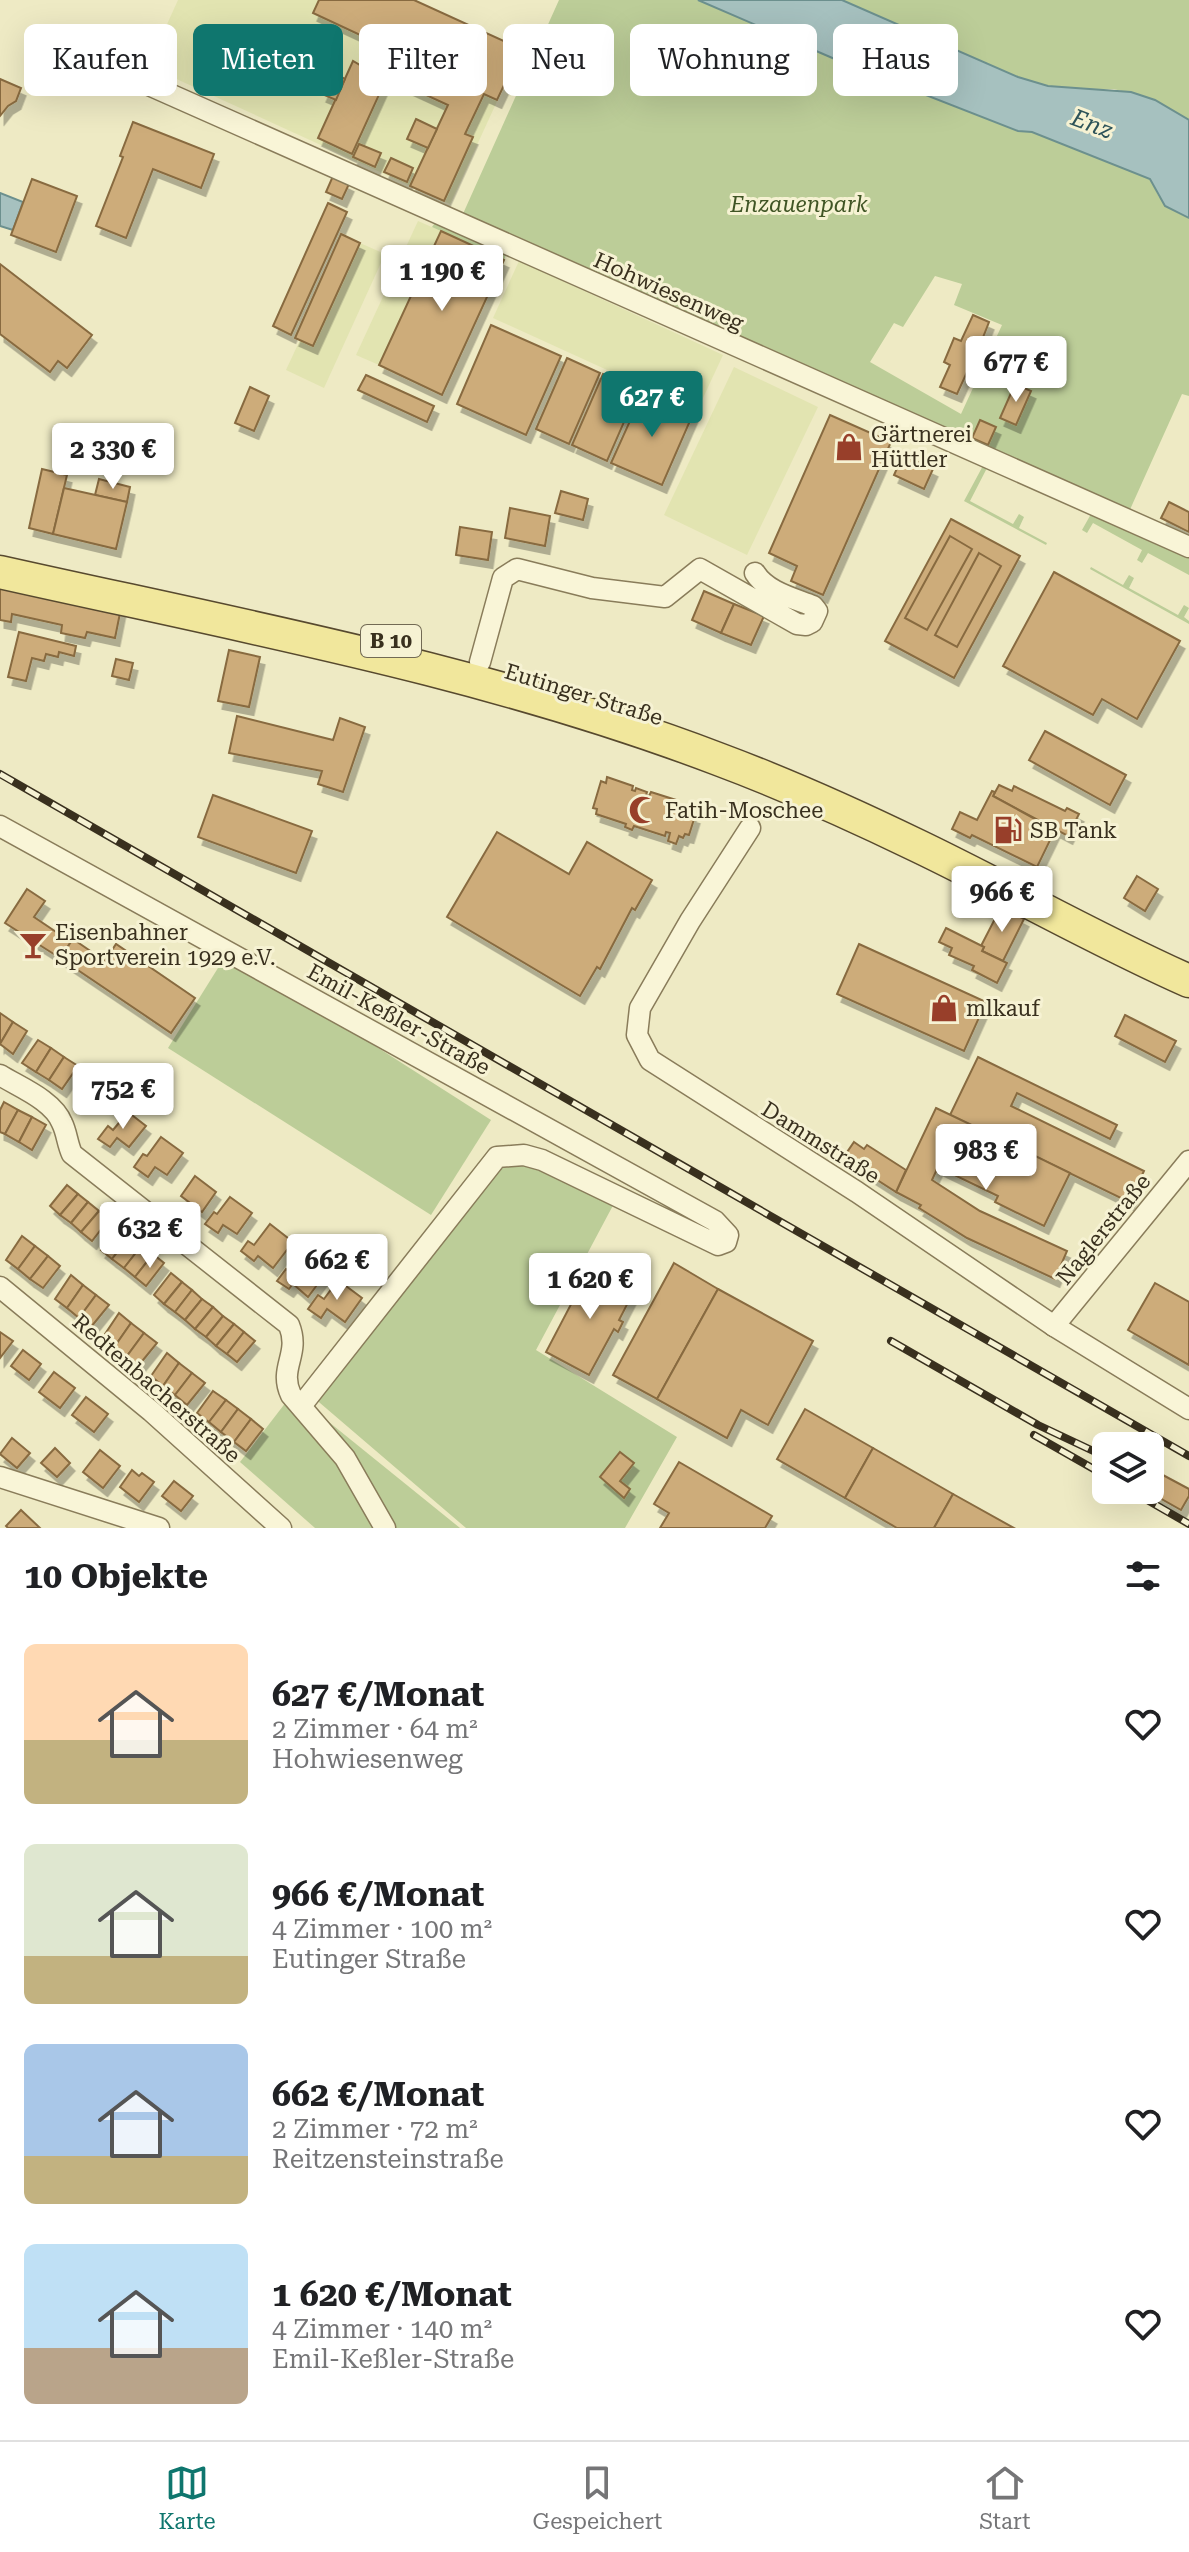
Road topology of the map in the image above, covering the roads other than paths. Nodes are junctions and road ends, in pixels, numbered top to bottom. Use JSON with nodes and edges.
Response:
{"nodes":[{"id":1,"x":174,"y":96,"type":"edge"},
{"id":2,"x":1189,"y":547,"type":"edge"},
{"id":3,"x":0,"y":550,"type":"edge"},
{"id":4,"x":0,"y":572,"type":"edge"},
{"id":5,"x":755,"y":573,"type":"dead end"},
{"id":6,"x":480,"y":662,"type":"junction"},
{"id":7,"x":0,"y":826,"type":"edge"},
{"id":8,"x":750,"y":828,"type":"dead end"},
{"id":9,"x":1129,"y":943,"type":"junction"},
{"id":10,"x":1189,"y":958,"type":"edge"},
{"id":11,"x":1189,"y":981,"type":"edge"},
{"id":12,"x":0,"y":1075,"type":"edge"},
{"id":13,"x":1189,"y":1161,"type":"edge"},
{"id":14,"x":0,"y":1287,"type":"edge"},
{"id":15,"x":1054,"y":1326,"type":"junction"},
{"id":16,"x":301,"y":1406,"type":"junction"},
{"id":17,"x":1189,"y":1409,"type":"edge"},
{"id":18,"x":0,"y":1477,"type":"edge"},
{"id":19,"x":159,"y":1528,"type":"edge"},
{"id":20,"x":281,"y":1528,"type":"edge"},
{"id":21,"x":385,"y":1528,"type":"edge"}],
"edges":[{"from":1,"to":2,"type":"street","name":"Hohwiesenweg"},
{"from":3,"to":6,"type":"main road","name":"Eutinger Straße","number":"B 10"},
{"from":4,"to":9,"type":"main road","name":"Eutinger Straße","number":"B 10"},
{"from":5,"to":6,"type":"street"},
{"from":6,"to":9,"type":"main road","name":"Eutinger Straße","number":"B 10"},
{"from":7,"to":16,"type":"street","name":"Emil-Keßler-Straße"},
{"from":8,"to":15,"type":"street","name":"Dammstraße"},
{"from":9,"to":10,"type":"main road","name":"Eutinger Straße","number":"B 10"},
{"from":9,"to":11,"type":"main road","name":"Eutinger Straße","number":"B 10"},
{"from":12,"to":16,"type":"street"},
{"from":13,"to":15,"type":"street","name":"Naglerstraße"},
{"from":14,"to":20,"type":"street","name":"Redtenbacherstraße"},
{"from":15,"to":17,"type":"street","name":"Dammstraße"},
{"from":16,"to":21,"type":"street"},
{"from":18,"to":19,"type":"street"}]}
